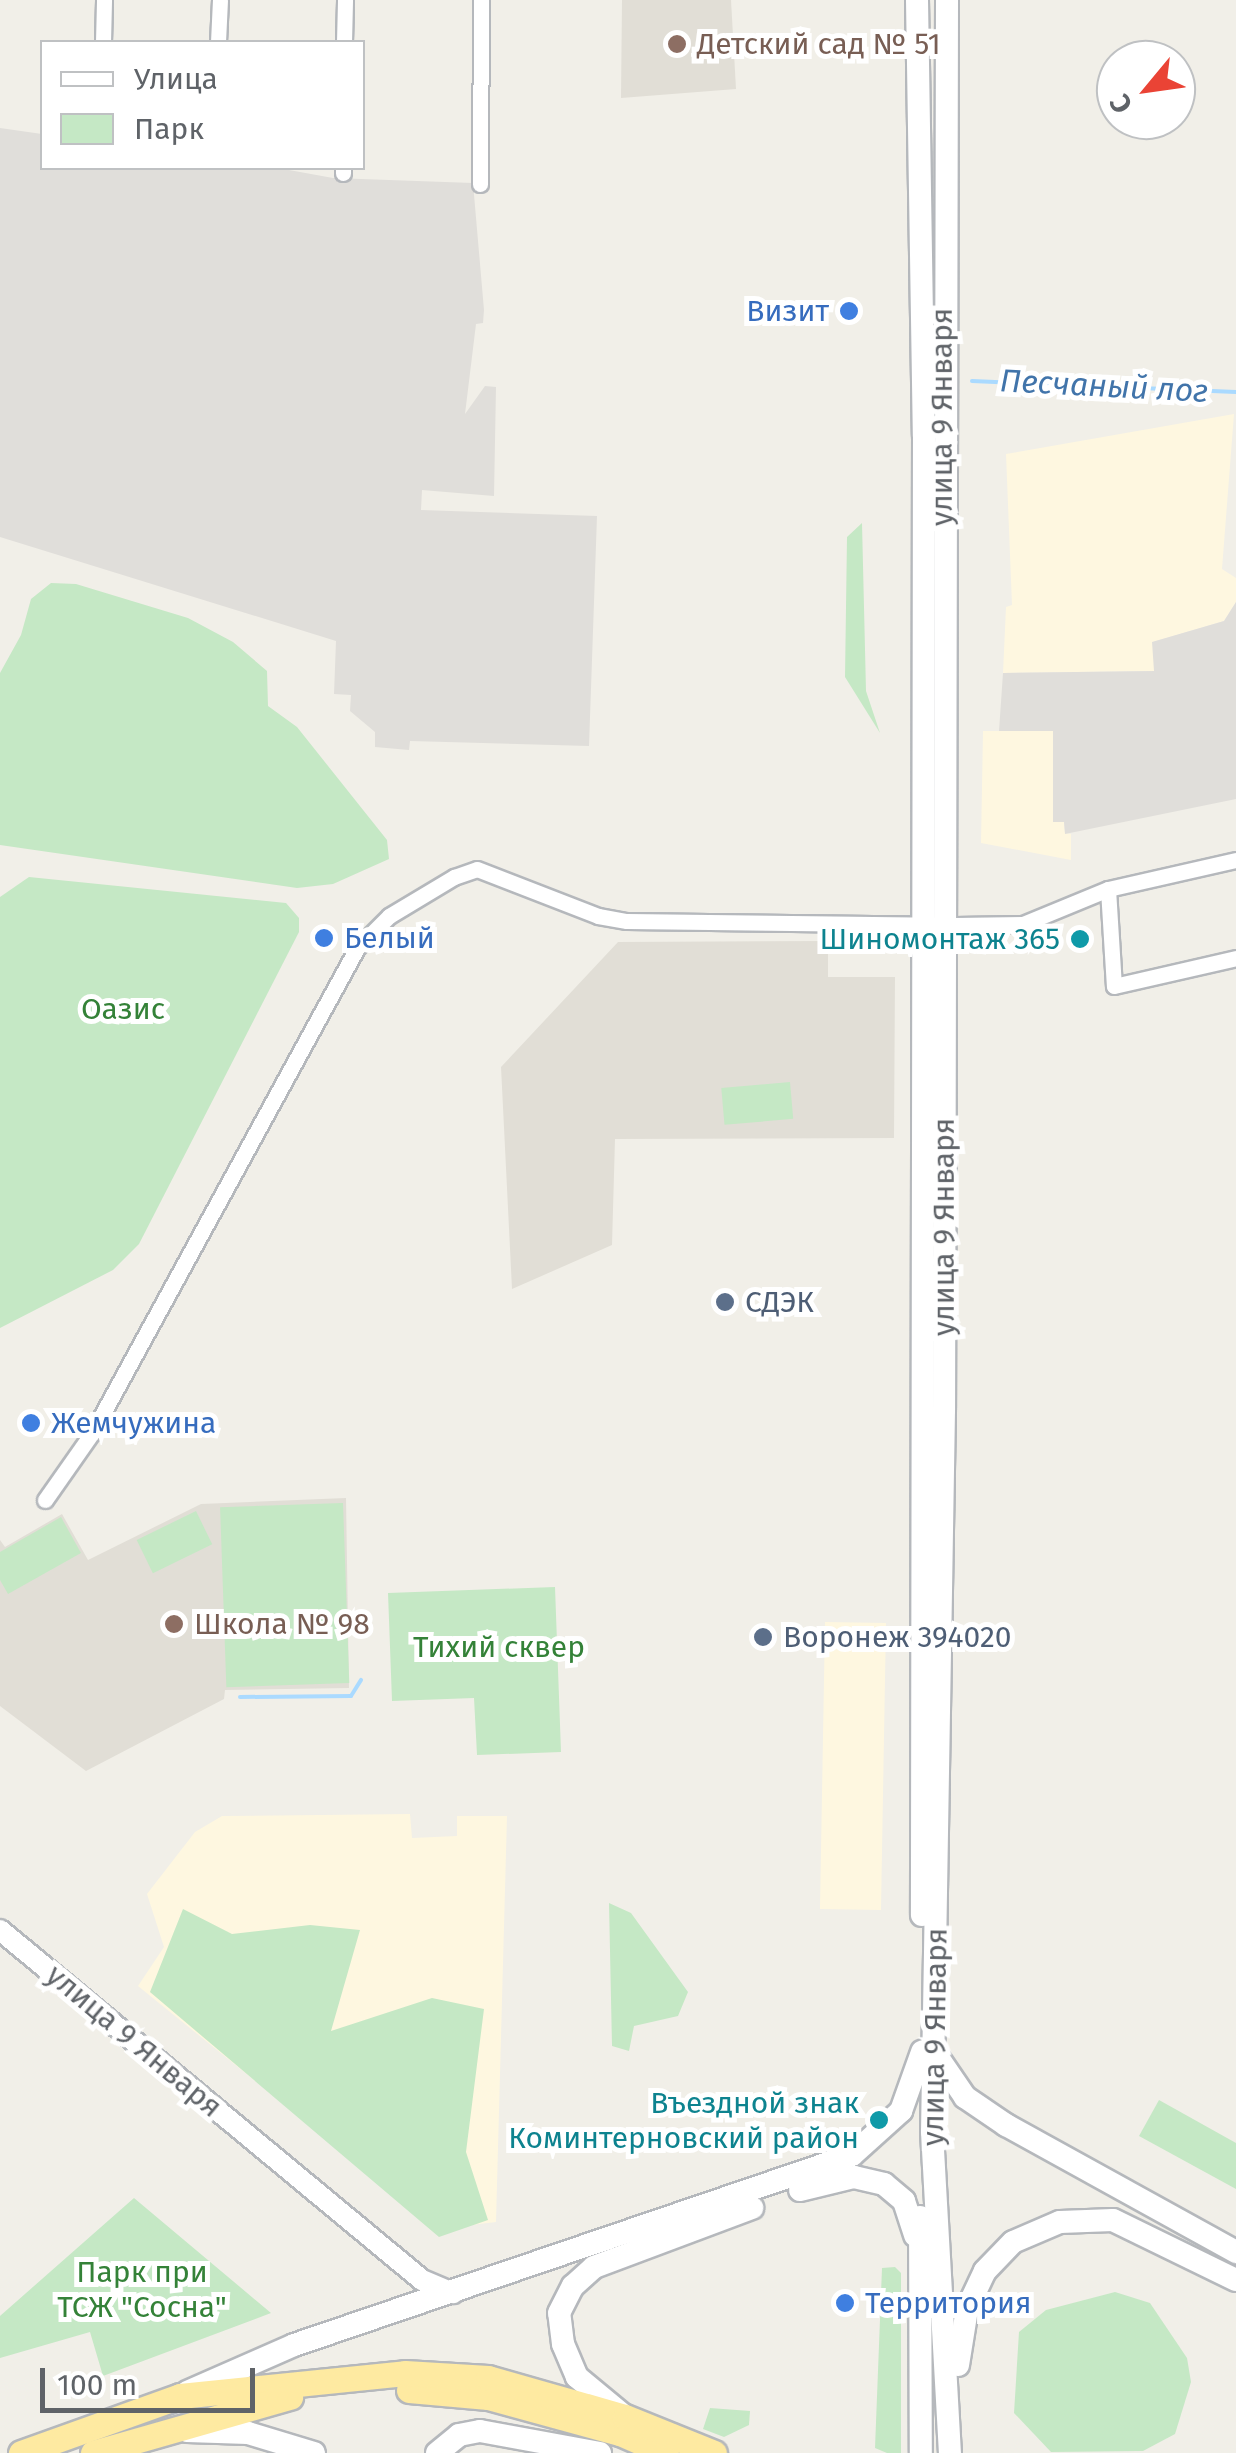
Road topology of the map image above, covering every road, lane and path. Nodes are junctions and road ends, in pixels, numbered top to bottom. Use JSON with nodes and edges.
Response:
{"nodes":[{"id":1,"x":104,"y":0,"type":"edge"},
{"id":2,"x":220,"y":0,"type":"edge"},
{"id":3,"x":345,"y":0,"type":"edge"},
{"id":4,"x":481,"y":0,"type":"edge"},
{"id":5,"x":917,"y":0,"type":"edge"},
{"id":6,"x":947,"y":0,"type":"edge"},
{"id":7,"x":103,"y":40,"type":"edge"},
{"id":8,"x":218,"y":40,"type":"edge"},
{"id":9,"x":344,"y":40,"type":"edge"},
{"id":10,"x":480,"y":184,"type":"dead end"},
{"id":11,"x":933,"y":761,"type":"junction"},
{"id":12,"x":1236,"y":860,"type":"edge"},
{"id":13,"x":1108,"y":889,"type":"junction"},
{"id":14,"x":934,"y":925,"type":"junction"},
{"id":15,"x":1236,"y":958,"type":"edge"},
{"id":16,"x":45,"y":1500,"type":"dead end"},
{"id":17,"x":0,"y":1930,"type":"edge"},
{"id":18,"x":930,"y":2054,"type":"junction"},
{"id":19,"x":1236,"y":2252,"type":"edge"},
{"id":20,"x":922,"y":2257,"type":"junction"},
{"id":21,"x":408,"y":2266,"type":"junction"},
{"id":22,"x":1236,"y":2280,"type":"edge"},
{"id":23,"x":458,"y":2292,"type":"junction"},
{"id":24,"x":403,"y":2312,"type":"junction"},
{"id":25,"x":180,"y":2396,"type":"junction"},
{"id":26,"x":625,"y":2417,"type":"junction"},
{"id":27,"x":158,"y":2430,"type":"junction"},
{"id":28,"x":950,"y":2452,"type":"edge"},
{"id":29,"x":20,"y":2453,"type":"edge"},
{"id":30,"x":93,"y":2453,"type":"edge"},
{"id":31,"x":314,"y":2453,"type":"edge"},
{"id":32,"x":436,"y":2453,"type":"edge"},
{"id":33,"x":600,"y":2453,"type":"edge"},
{"id":34,"x":666,"y":2453,"type":"edge"},
{"id":35,"x":714,"y":2453,"type":"edge"},
{"id":36,"x":920,"y":2453,"type":"edge"}],
"edges":[{"from":1,"to":7,"type":"street"},
{"from":2,"to":8,"type":"street"},
{"from":3,"to":9,"type":"street"},
{"from":4,"to":10,"type":"street"},
{"from":5,"to":11,"type":"main road","name":"улица 9 Января"},
{"from":6,"to":11,"type":"main road","name":"улица 9 Января"},
{"from":11,"to":14,"type":"main road","name":"улица 9 Января"},
{"from":12,"to":13,"type":"street"},
{"from":13,"to":14,"type":"street"},
{"from":13,"to":15,"type":"street"},
{"from":14,"to":16,"type":"street"},
{"from":14,"to":18,"type":"main road","name":"улица 9 Января"},
{"from":17,"to":21,"type":"street","name":"улица 9 Января"},
{"from":18,"to":19,"type":"main road"},
{"from":18,"to":20,"type":"main road","name":"улица 9 Января"},
{"from":18,"to":23,"type":"main road"},
{"from":18,"to":28,"type":"main road","name":"улица 9 Января"},
{"from":20,"to":26,"type":"main road"},
{"from":20,"to":36,"type":"main road","name":"улица 9 Января"},
{"from":21,"to":23,"type":"street","name":"улица 9 Января"},
{"from":21,"to":24,"type":"street"},
{"from":22,"to":28,"type":"main road"},
{"from":23,"to":24,"type":"main road"},
{"from":24,"to":25,"type":"main road"},
{"from":25,"to":26,"type":"highway"},
{"from":25,"to":29,"type":"highway"},
{"from":26,"to":35,"type":"highway"},
{"from":27,"to":30,"type":"highway"},
{"from":27,"to":31,"type":"main road"},
{"from":27,"to":34,"type":"highway"},
{"from":32,"to":33,"type":"main road"}]}
